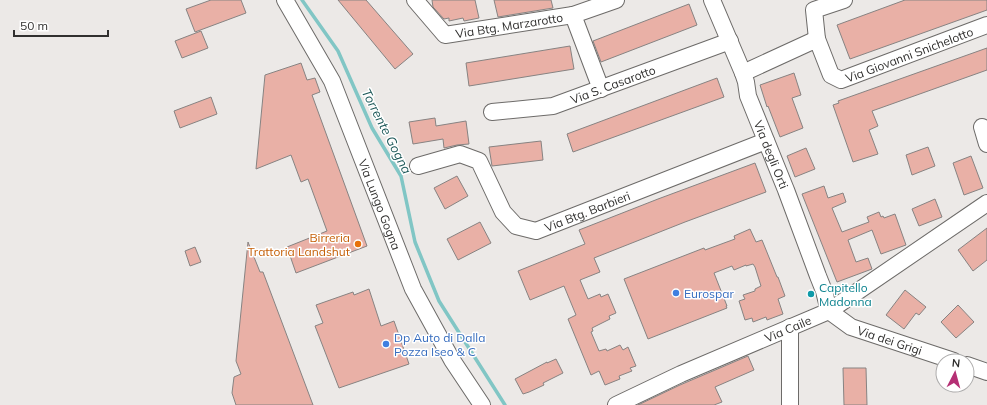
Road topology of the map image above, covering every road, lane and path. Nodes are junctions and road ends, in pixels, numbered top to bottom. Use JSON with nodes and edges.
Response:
{"nodes":[{"id":1,"x":285,"y":0,"type":"edge"},
{"id":2,"x":415,"y":0,"type":"edge"},
{"id":3,"x":616,"y":0,"type":"edge"},
{"id":4,"x":712,"y":0,"type":"edge"},
{"id":5,"x":844,"y":0,"type":"edge"},
{"id":6,"x":572,"y":15,"type":"junction"},
{"id":7,"x":987,"y":25,"type":"edge"},
{"id":8,"x":817,"y":39,"type":"junction"},
{"id":9,"x":730,"y":41,"type":"junction"},
{"id":10,"x":743,"y":73,"type":"junction"},
{"id":11,"x":601,"y":89,"type":"junction"},
{"id":12,"x":492,"y":112,"type":"dead end"},
{"id":13,"x":982,"y":127,"type":"dead end"},
{"id":14,"x":766,"y":141,"type":"junction"},
{"id":15,"x":987,"y":144,"type":"edge"},
{"id":16,"x":418,"y":166,"type":"dead end"},
{"id":17,"x":987,"y":203,"type":"edge"},
{"id":18,"x":829,"y":310,"type":"junction"},
{"id":19,"x":790,"y":327,"type":"junction"},
{"id":20,"x":935,"y":355,"type":"edge"},
{"id":21,"x":975,"y":368,"type":"edge"},
{"id":22,"x":987,"y":372,"type":"edge"},
{"id":23,"x":482,"y":405,"type":"edge"},
{"id":24,"x":616,"y":405,"type":"edge"},
{"id":25,"x":790,"y":405,"type":"edge"}],
"edges":[{"from":1,"to":23,"type":"street","name":"Via Lungo Gogna"},
{"from":2,"to":6,"type":"street","name":"Via Btg. Marzarotto"},
{"from":3,"to":6,"type":"street","name":"Via Btg. Marzarotto"},
{"from":4,"to":9,"type":"street","name":"Via degli Orti"},
{"from":5,"to":8,"type":"street","name":"Via Giovanni Snichelotto"},
{"from":6,"to":11,"type":"street"},
{"from":7,"to":8,"type":"street","name":"Via Giovanni Snichelotto"},
{"from":8,"to":10,"type":"street"},
{"from":9,"to":10,"type":"street","name":"Via degli Orti"},
{"from":9,"to":11,"type":"street","name":"Via S. Casarotto"},
{"from":10,"to":14,"type":"street","name":"Via degli Orti"},
{"from":11,"to":12,"type":"street","name":"Via S. Casarotto"},
{"from":13,"to":15,"type":"street"},
{"from":14,"to":16,"type":"street","name":"Via Btg. Barbieri"},
{"from":14,"to":18,"type":"street","name":"Via degli Orti"},
{"from":17,"to":18,"type":"street","name":"Via Caile"},
{"from":18,"to":19,"type":"street","name":"Via Caile"},
{"from":18,"to":20,"type":"street","name":"Via dei Grigi"},
{"from":19,"to":24,"type":"street","name":"Via Caile"},
{"from":19,"to":25,"type":"street"},
{"from":21,"to":22,"type":"street"}]}
